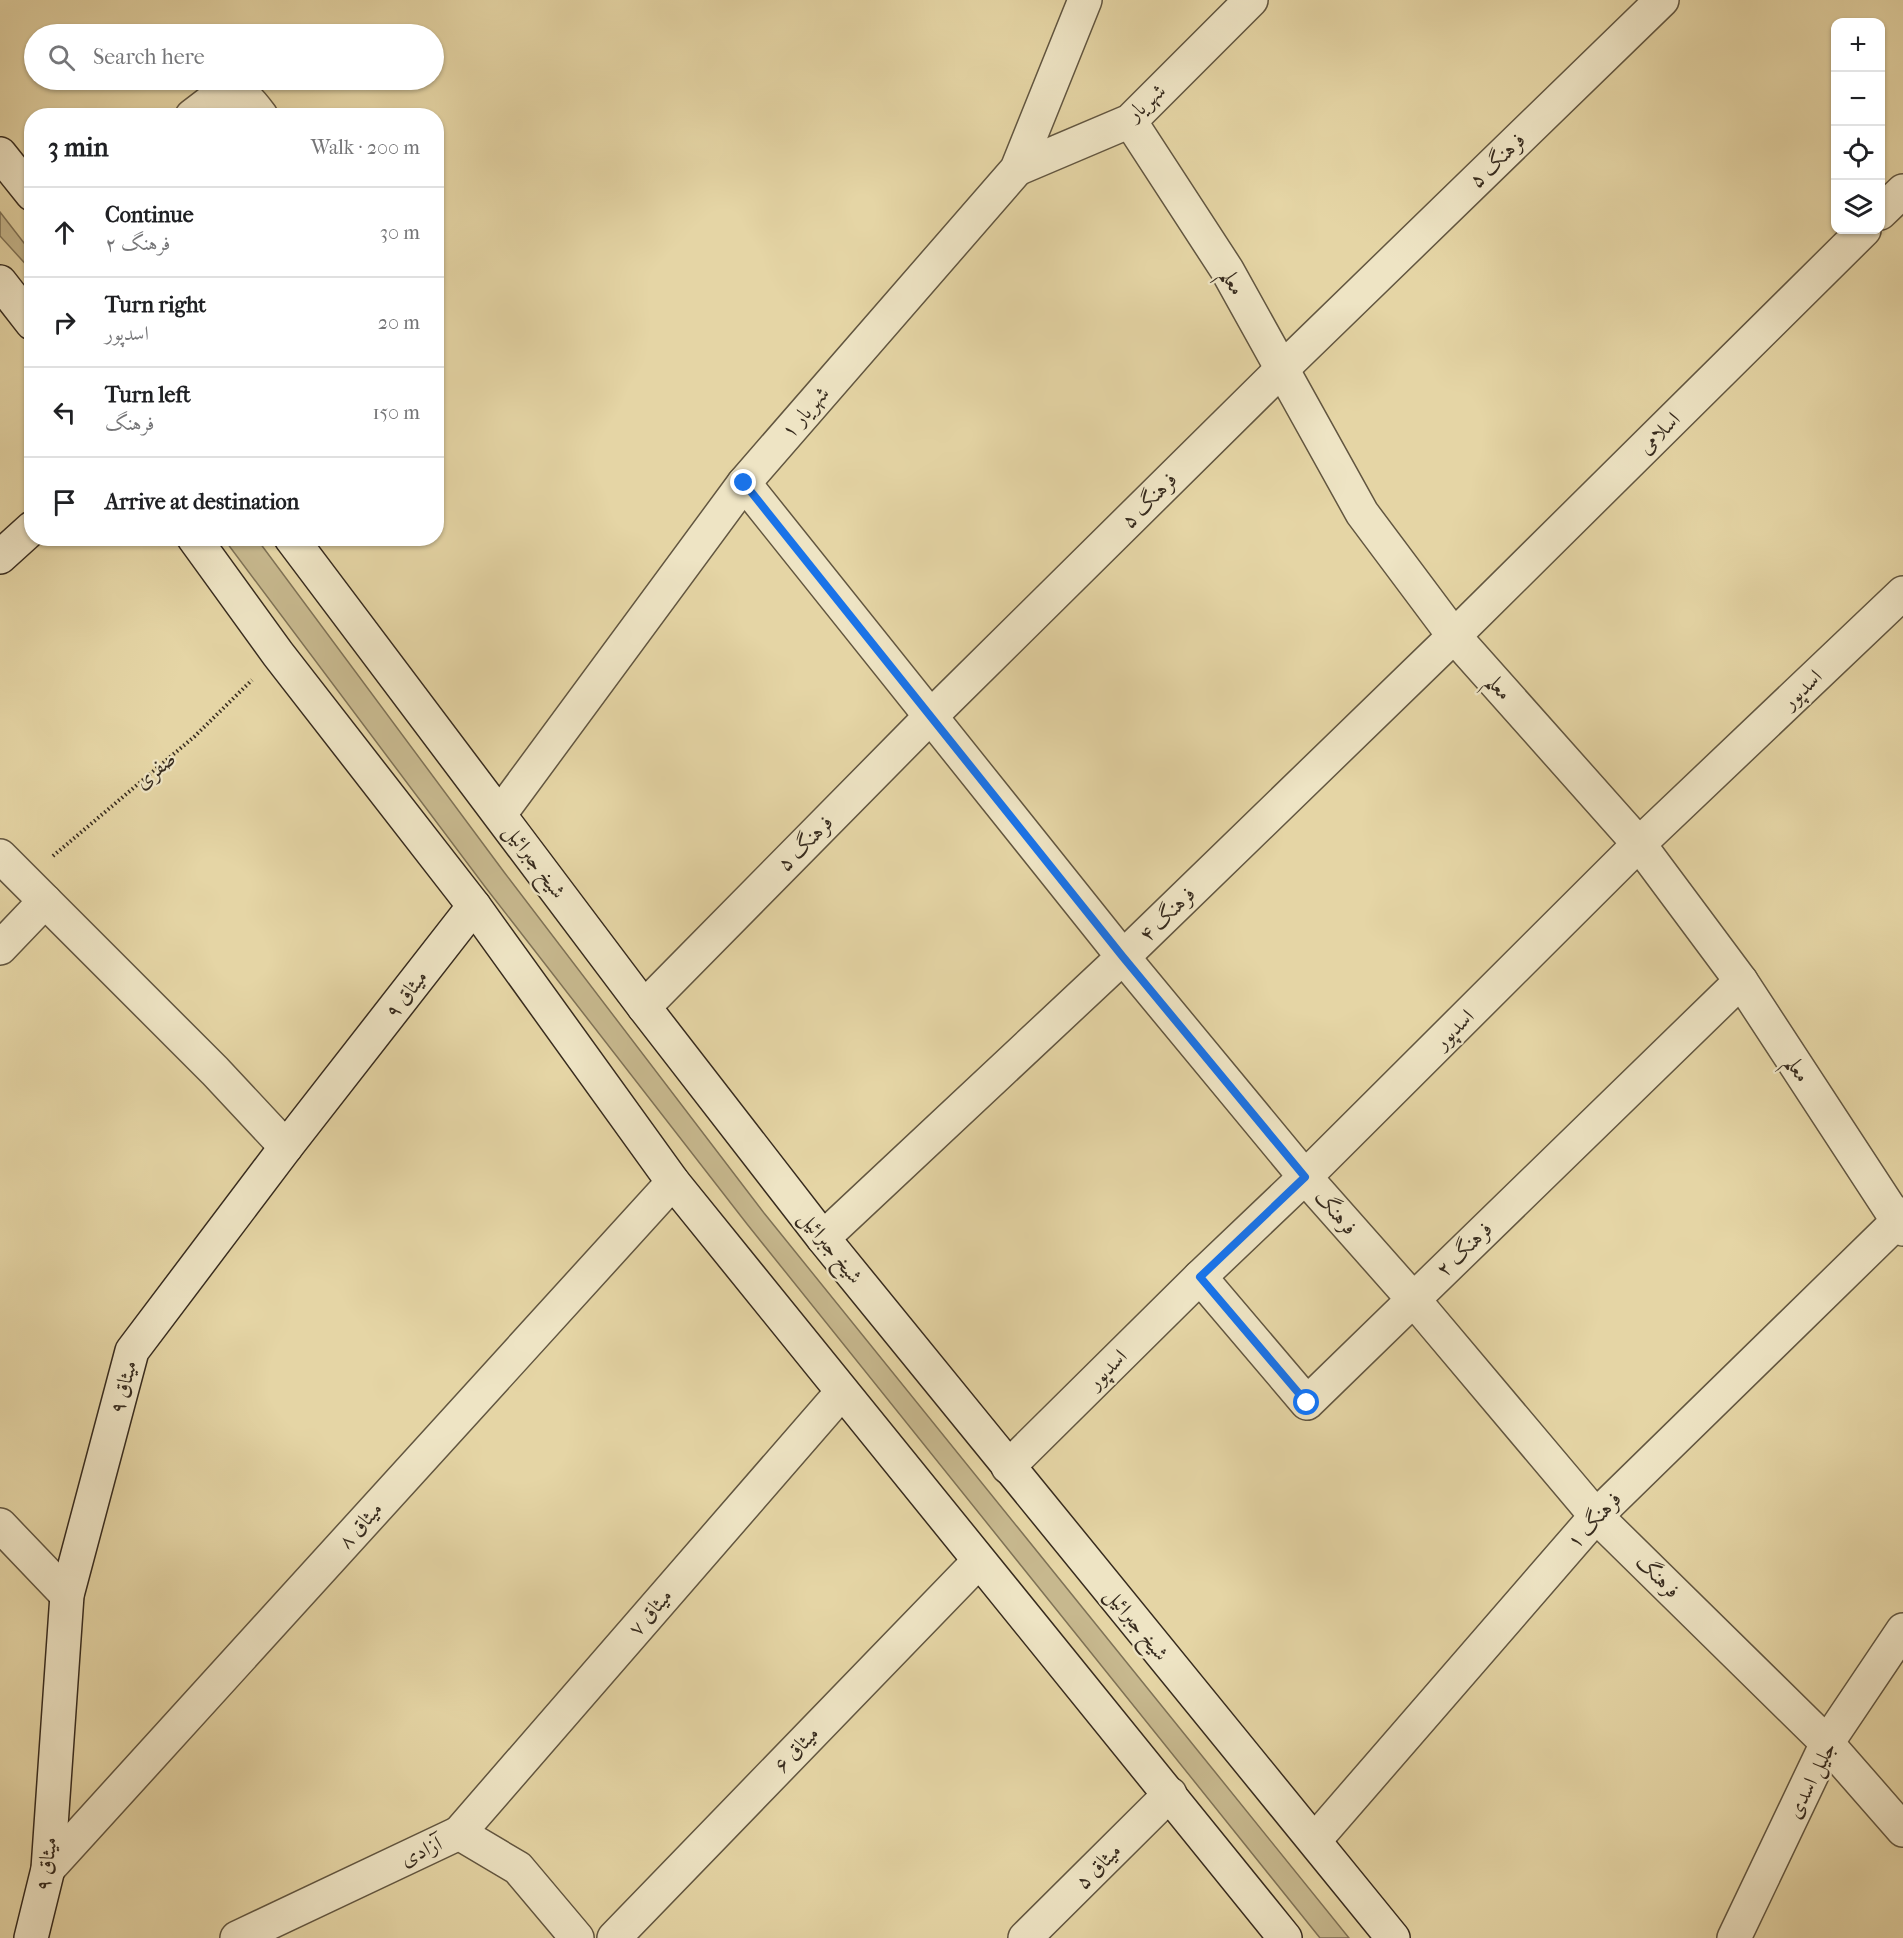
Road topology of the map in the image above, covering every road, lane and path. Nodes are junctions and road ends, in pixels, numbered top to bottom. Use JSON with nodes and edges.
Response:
{"nodes":[{"id":1,"x":1085,"y":0,"type":"edge"},
{"id":2,"x":1251,"y":0,"type":"edge"},
{"id":3,"x":1662,"y":0,"type":"edge"},
{"id":4,"x":226,"y":90,"type":"edge"},
{"id":5,"x":226,"y":90,"type":"edge"},
{"id":6,"x":202,"y":108,"type":"edge"},
{"id":7,"x":255,"y":108,"type":"edge"},
{"id":8,"x":1130,"y":121,"type":"junction"},
{"id":9,"x":0,"y":154,"type":"edge"},
{"id":10,"x":1017,"y":169,"type":"junction"},
{"id":11,"x":24,"y":184,"type":"edge"},
{"id":12,"x":1903,"y":190,"type":"edge"},
{"id":13,"x":1885,"y":209,"type":"edge"},
{"id":14,"x":1860,"y":234,"type":"edge"},
{"id":15,"x":0,"y":282,"type":"edge"},
{"id":16,"x":24,"y":313,"type":"edge"},
{"id":17,"x":1281,"y":370,"type":"junction"},
{"id":18,"x":744,"y":483,"type":"junction"},
{"id":19,"x":24,"y":535,"type":"edge"},
{"id":20,"x":200,"y":546,"type":"edge"},
{"id":21,"x":297,"y":546,"type":"edge"},
{"id":22,"x":0,"y":557,"type":"edge"},
{"id":23,"x":1903,"y":593,"type":"edge"},
{"id":24,"x":1454,"y":636,"type":"junction"},
{"id":25,"x":279,"y":654,"type":"junction"},
{"id":26,"x":930,"y":716,"type":"junction"},
{"id":27,"x":500,"y":814,"type":"junction"},
{"id":28,"x":1640,"y":844,"type":"junction"},
{"id":29,"x":0,"y":856,"type":"edge"},
{"id":30,"x":35,"y":890,"type":"junction"},
{"id":31,"x":474,"y":906,"type":"junction"},
{"id":32,"x":0,"y":948,"type":"edge"},
{"id":33,"x":1123,"y":957,"type":"junction"},
{"id":34,"x":1741,"y":981,"type":"junction"},
{"id":35,"x":644,"y":1007,"type":"junction"},
{"id":36,"x":286,"y":1148,"type":"junction"},
{"id":37,"x":1305,"y":1177,"type":"junction"},
{"id":38,"x":673,"y":1182,"type":"junction"},
{"id":39,"x":1901,"y":1222,"type":"edge"},
{"id":40,"x":823,"y":1238,"type":"junction"},
{"id":41,"x":1200,"y":1277,"type":"junction"},
{"id":42,"x":1413,"y":1299,"type":"junction"},
{"id":43,"x":842,"y":1392,"type":"junction"},
{"id":44,"x":1008,"y":1467,"type":"junction"},
{"id":45,"x":1596,"y":1516,"type":"junction"},
{"id":46,"x":0,"y":1525,"type":"edge"},
{"id":47,"x":978,"y":1561,"type":"junction"},
{"id":48,"x":67,"y":1595,"type":"junction"},
{"id":49,"x":1903,"y":1630,"type":"edge"},
{"id":50,"x":1827,"y":1743,"type":"junction"},
{"id":51,"x":1170,"y":1794,"type":"junction"},
{"id":52,"x":1903,"y":1830,"type":"edge"},
{"id":53,"x":459,"y":1833,"type":"junction"},
{"id":54,"x":1315,"y":1840,"type":"junction"},
{"id":55,"x":48,"y":1869,"type":"junction"},
{"id":56,"x":31,"y":1938,"type":"edge"},
{"id":57,"x":237,"y":1938,"type":"edge"},
{"id":58,"x":577,"y":1938,"type":"edge"},
{"id":59,"x":614,"y":1938,"type":"edge"},
{"id":60,"x":1025,"y":1938,"type":"edge"},
{"id":61,"x":1285,"y":1938,"type":"edge"},
{"id":62,"x":1393,"y":1938,"type":"edge"},
{"id":63,"x":1734,"y":1938,"type":"edge"}],
"edges":[{"from":1,"to":10,"type":"street","name":"شهریار ۱"},
{"from":2,"to":8,"type":"street","name":"شهریار"},
{"from":3,"to":17,"type":"street","name":"فرهنگ ۵"},
{"from":4,"to":6,"type":"street"},
{"from":5,"to":7,"type":"street"},
{"from":8,"to":10,"type":"street","name":"شهریار"},
{"from":8,"to":17,"type":"street","name":"معلم"},
{"from":9,"to":11,"type":"street"},
{"from":10,"to":18,"type":"street","name":"شهریار ۱"},
{"from":12,"to":13,"type":"street"},
{"from":14,"to":24,"type":"street","name":"اسلامی"},
{"from":15,"to":16,"type":"street"},
{"from":17,"to":24,"type":"street","name":"معلم"},
{"from":17,"to":26,"type":"street","name":"فرهنگ ۵"},
{"from":18,"to":26,"type":"street","name":"فرهنگ"},
{"from":18,"to":27,"type":"street","name":"شهریار ۱"},
{"from":19,"to":22,"type":"street"},
{"from":20,"to":25,"type":"street"},
{"from":21,"to":27,"type":"street","name":"شیخ جبرائیل"},
{"from":23,"to":28,"type":"street","name":"اسدپور"},
{"from":24,"to":28,"type":"street","name":"معلم"},
{"from":24,"to":33,"type":"street","name":"فرهنگ ۴"},
{"from":25,"to":30,"type":"path","name":"صفری"},
{"from":25,"to":31,"type":"street"},
{"from":26,"to":33,"type":"street","name":"فرهنگ"},
{"from":26,"to":35,"type":"street","name":"فرهنگ ۵"},
{"from":27,"to":35,"type":"street","name":"شیخ جبرائیل"},
{"from":28,"to":34,"type":"street","name":"معلم"},
{"from":28,"to":37,"type":"street","name":"اسدپور"},
{"from":29,"to":30,"type":"street"},
{"from":30,"to":32,"type":"street"},
{"from":30,"to":36,"type":"street"},
{"from":31,"to":36,"type":"street","name":"میثاق ۹"},
{"from":31,"to":38,"type":"street"},
{"from":33,"to":37,"type":"street","name":"فرهنگ"},
{"from":33,"to":40,"type":"street","name":"فرهنگ ۴"},
{"from":34,"to":39,"type":"street","name":"معلم"},
{"from":34,"to":42,"type":"street","name":"فرهنگ ۲"},
{"from":35,"to":40,"type":"street","name":"شیخ جبرائیل"},
{"from":36,"to":48,"type":"street","name":"میثاق ۹"},
{"from":37,"to":41,"type":"street","name":"اسدپور"},
{"from":37,"to":42,"type":"street","name":"فرهنگ"},
{"from":38,"to":43,"type":"street"},
{"from":38,"to":55,"type":"street","name":"میثاق ۸"},
{"from":39,"to":45,"type":"street","name":"فرهنگ ۱"},
{"from":40,"to":44,"type":"street","name":"شیخ جبرائیل"},
{"from":41,"to":42,"type":"street","name":"فرهنگ ۲"},
{"from":41,"to":44,"type":"street","name":"اسدپور"},
{"from":42,"to":45,"type":"street","name":"فرهنگ"},
{"from":43,"to":47,"type":"street"},
{"from":43,"to":53,"type":"street","name":"میثاق ۷"},
{"from":44,"to":54,"type":"street","name":"شیخ جبرائیل"},
{"from":45,"to":50,"type":"street","name":"فرهنگ"},
{"from":45,"to":54,"type":"street","name":"فرهنگ ۱"},
{"from":46,"to":48,"type":"street"},
{"from":47,"to":51,"type":"street"},
{"from":47,"to":59,"type":"street","name":"میثاق ۶"},
{"from":48,"to":55,"type":"street","name":"میثاق ۹"},
{"from":49,"to":50,"type":"street","name":"جلیل اسدی"},
{"from":50,"to":52,"type":"street","name":"فرهنگ"},
{"from":50,"to":63,"type":"street","name":"جلیل اسدی"},
{"from":51,"to":60,"type":"street","name":"میثاق ۵"},
{"from":51,"to":61,"type":"street"},
{"from":53,"to":57,"type":"street","name":"آزادی"},
{"from":53,"to":58,"type":"street","name":"آزادی"},
{"from":54,"to":62,"type":"street","name":"شیخ جبرائیل"},
{"from":55,"to":56,"type":"street","name":"میثاق ۹"}]}
